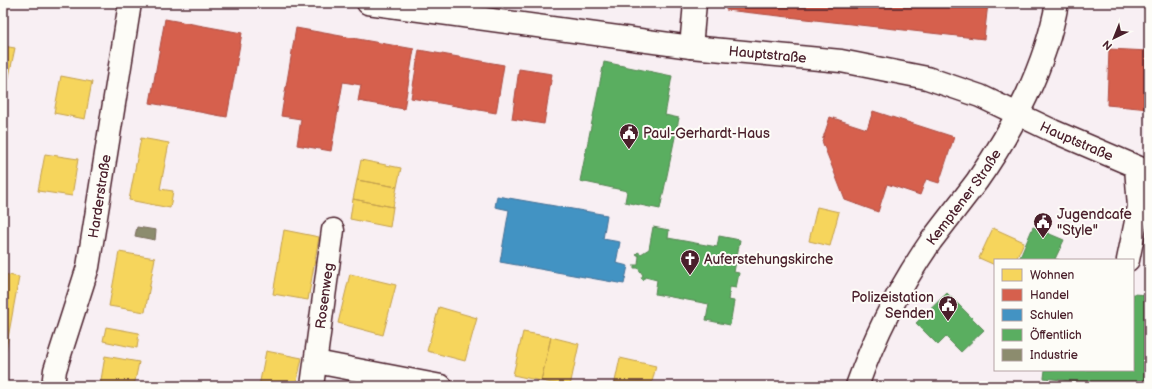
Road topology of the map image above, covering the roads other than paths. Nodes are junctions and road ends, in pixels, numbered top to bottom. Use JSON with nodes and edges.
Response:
{"nodes":[{"id":1,"x":130,"y":3,"type":"edge"},
{"id":2,"x":368,"y":3,"type":"edge"},
{"id":3,"x":695,"y":3,"type":"edge"},
{"id":4,"x":1057,"y":3,"type":"edge"},
{"id":5,"x":692,"y":47,"type":"junction"},
{"id":6,"x":1018,"y":113,"type":"junction"},
{"id":7,"x":1143,"y":170,"type":"edge"},
{"id":8,"x":333,"y":230,"type":"dead end"},
{"id":9,"x":1128,"y":259,"type":"edge"},
{"id":10,"x":316,"y":362,"type":"junction"},
{"id":11,"x":53,"y":386,"type":"edge"},
{"id":12,"x":312,"y":386,"type":"edge"},
{"id":13,"x":441,"y":386,"type":"edge"},
{"id":14,"x":857,"y":386,"type":"edge"}],
"edges":[{"from":1,"to":11,"type":"street","name":"Harderstraße"},
{"from":2,"to":5,"type":"street","name":"Hauptstraße"},
{"from":3,"to":5,"type":"street"},
{"from":4,"to":6,"type":"street","name":"Kemptener Straße"},
{"from":5,"to":6,"type":"street","name":"Hauptstraße"},
{"from":6,"to":7,"type":"street","name":"Hauptstraße"},
{"from":6,"to":14,"type":"street","name":"Kemptener Straße"},
{"from":7,"to":9,"type":"street"},
{"from":8,"to":10,"type":"street","name":"Rosenweg"},
{"from":10,"to":12,"type":"street","name":"Rosenweg"},
{"from":10,"to":13,"type":"street"}]}
